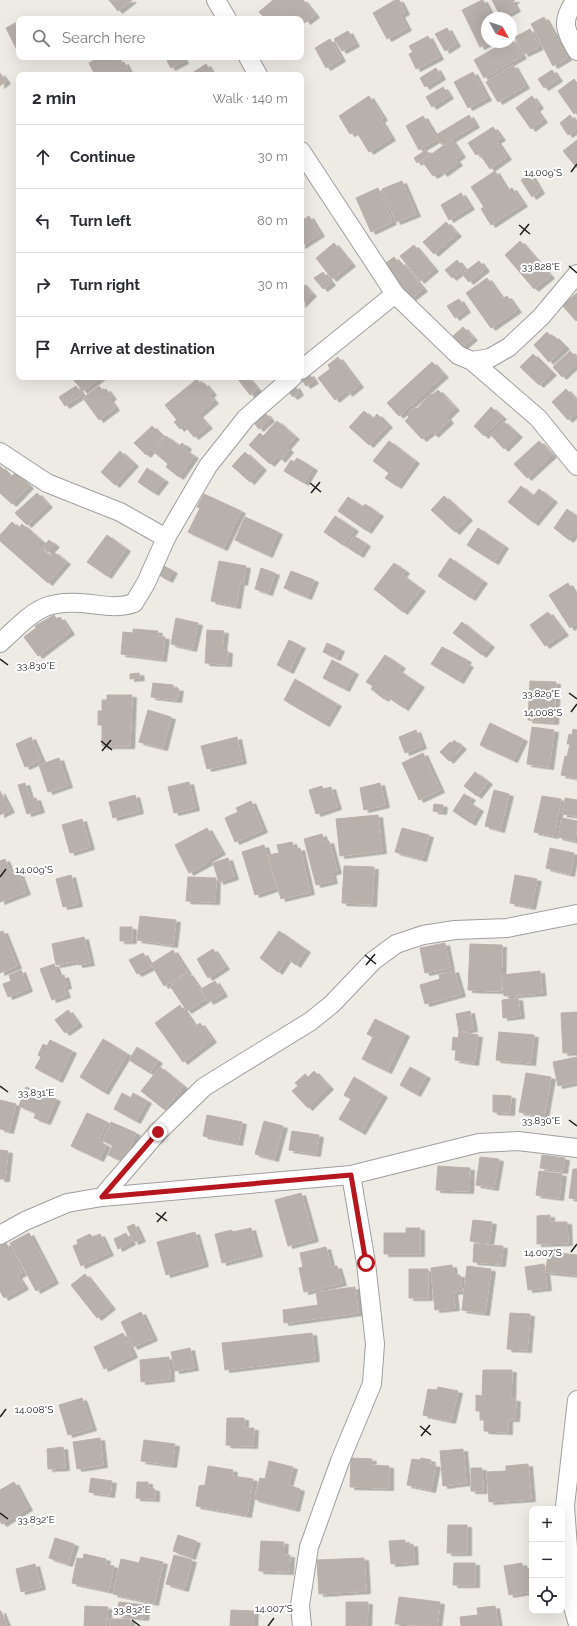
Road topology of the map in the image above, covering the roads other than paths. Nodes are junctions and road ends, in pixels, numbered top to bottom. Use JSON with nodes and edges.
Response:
{"nodes":[{"id":1,"x":216,"y":0,"type":"edge"},
{"id":2,"x":576,"y":0,"type":"edge"},
{"id":3,"x":225,"y":16,"type":"edge"},
{"id":4,"x":577,"y":51,"type":"edge"},
{"id":5,"x":250,"y":60,"type":"edge"},
{"id":6,"x":256,"y":72,"type":"edge"},
{"id":7,"x":304,"y":156,"type":"edge"},
{"id":8,"x":577,"y":274,"type":"edge"},
{"id":9,"x":395,"y":294,"type":"junction"},
{"id":10,"x":472,"y":361,"type":"junction"},
{"id":11,"x":304,"y":368,"type":"edge"},
{"id":12,"x":289,"y":380,"type":"edge"},
{"id":13,"x":0,"y":452,"type":"edge"},
{"id":14,"x":577,"y":466,"type":"edge"},
{"id":15,"x":166,"y":538,"type":"junction"},
{"id":16,"x":0,"y":644,"type":"edge"},
{"id":17,"x":577,"y":914,"type":"edge"},
{"id":18,"x":577,"y":1148,"type":"edge"},
{"id":19,"x":351,"y":1175,"type":"junction"},
{"id":20,"x":102,"y":1197,"type":"junction"},
{"id":21,"x":0,"y":1235,"type":"edge"},
{"id":22,"x":577,"y":1400,"type":"edge"},
{"id":23,"x":577,"y":1621,"type":"edge"},
{"id":24,"x":302,"y":1626,"type":"edge"}],
"edges":[{"from":1,"to":3,"type":"street"},
{"from":2,"to":4,"type":"street"},
{"from":5,"to":6,"type":"street"},
{"from":7,"to":9,"type":"street"},
{"from":8,"to":10,"type":"street"},
{"from":9,"to":10,"type":"street"},
{"from":9,"to":11,"type":"street"},
{"from":10,"to":14,"type":"street"},
{"from":12,"to":15,"type":"street"},
{"from":13,"to":15,"type":"street"},
{"from":15,"to":16,"type":"street"},
{"from":17,"to":20,"type":"street"},
{"from":18,"to":19,"type":"street"},
{"from":19,"to":20,"type":"street"},
{"from":19,"to":24,"type":"street"},
{"from":20,"to":21,"type":"street"},
{"from":22,"to":23,"type":"street"}]}
